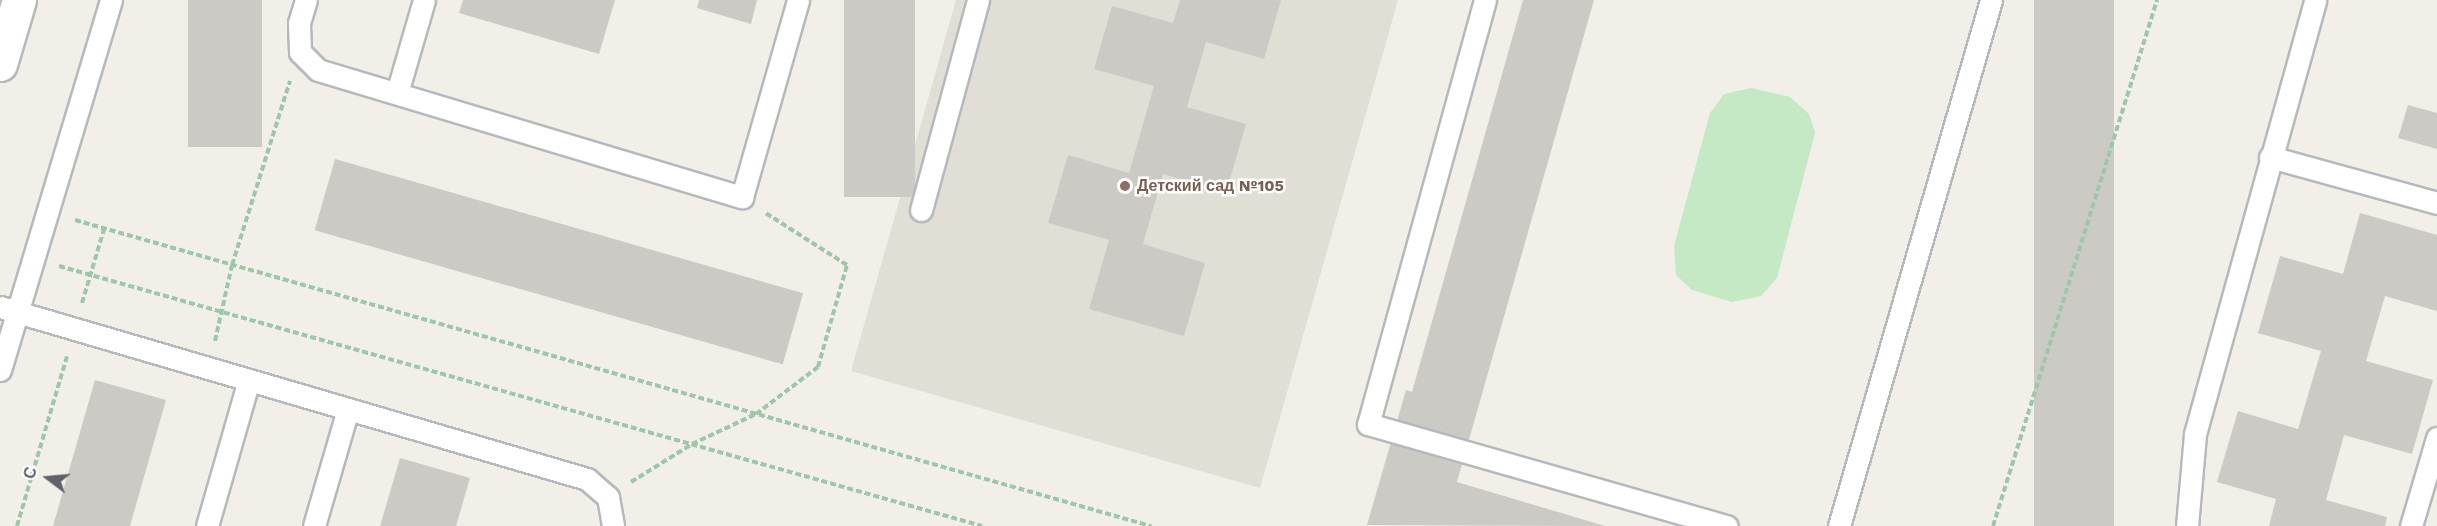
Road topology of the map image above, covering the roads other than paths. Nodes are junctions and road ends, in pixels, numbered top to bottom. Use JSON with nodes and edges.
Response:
{"nodes":[{"id":1,"x":19,"y":0,"type":"edge"},
{"id":2,"x":111,"y":0,"type":"edge"},
{"id":3,"x":306,"y":0,"type":"edge"},
{"id":4,"x":424,"y":0,"type":"edge"},
{"id":5,"x":798,"y":0,"type":"edge"},
{"id":6,"x":978,"y":0,"type":"edge"},
{"id":7,"x":1485,"y":0,"type":"edge"},
{"id":8,"x":1991,"y":0,"type":"edge"},
{"id":9,"x":2315,"y":0,"type":"edge"},
{"id":10,"x":0,"y":63,"type":"edge"},
{"id":11,"x":397,"y":93,"type":"junction"},
{"id":12,"x":2270,"y":157,"type":"junction"},
{"id":13,"x":2437,"y":203,"type":"edge"},
{"id":14,"x":921,"y":210,"type":"dead end"},
{"id":15,"x":8,"y":309,"type":"edge"},
{"id":16,"x":0,"y":370,"type":"edge"},
{"id":17,"x":249,"y":380,"type":"junction"},
{"id":18,"x":348,"y":408,"type":"junction"},
{"id":19,"x":2437,"y":438,"type":"edge"},
{"id":20,"x":207,"y":526,"type":"edge"},
{"id":21,"x":314,"y":526,"type":"edge"},
{"id":22,"x":613,"y":526,"type":"edge"},
{"id":23,"x":1727,"y":526,"type":"edge"},
{"id":24,"x":1839,"y":526,"type":"edge"},
{"id":25,"x":2187,"y":526,"type":"edge"},
{"id":26,"x":2411,"y":526,"type":"edge"}],
"edges":[{"from":1,"to":10,"type":"main road"},
{"from":2,"to":15,"type":"lane"},
{"from":3,"to":11,"type":"lane"},
{"from":4,"to":11,"type":"lane"},
{"from":5,"to":11,"type":"lane"},
{"from":6,"to":14,"type":"lane"},
{"from":7,"to":23,"type":"lane"},
{"from":8,"to":24,"type":"lane"},
{"from":9,"to":12,"type":"lane"},
{"from":12,"to":13,"type":"lane"},
{"from":12,"to":25,"type":"lane"},
{"from":15,"to":16,"type":"lane"},
{"from":15,"to":17,"type":"lane"},
{"from":17,"to":18,"type":"lane"},
{"from":17,"to":20,"type":"lane"},
{"from":18,"to":21,"type":"lane"},
{"from":18,"to":22,"type":"lane"},
{"from":19,"to":26,"type":"lane"}]}
